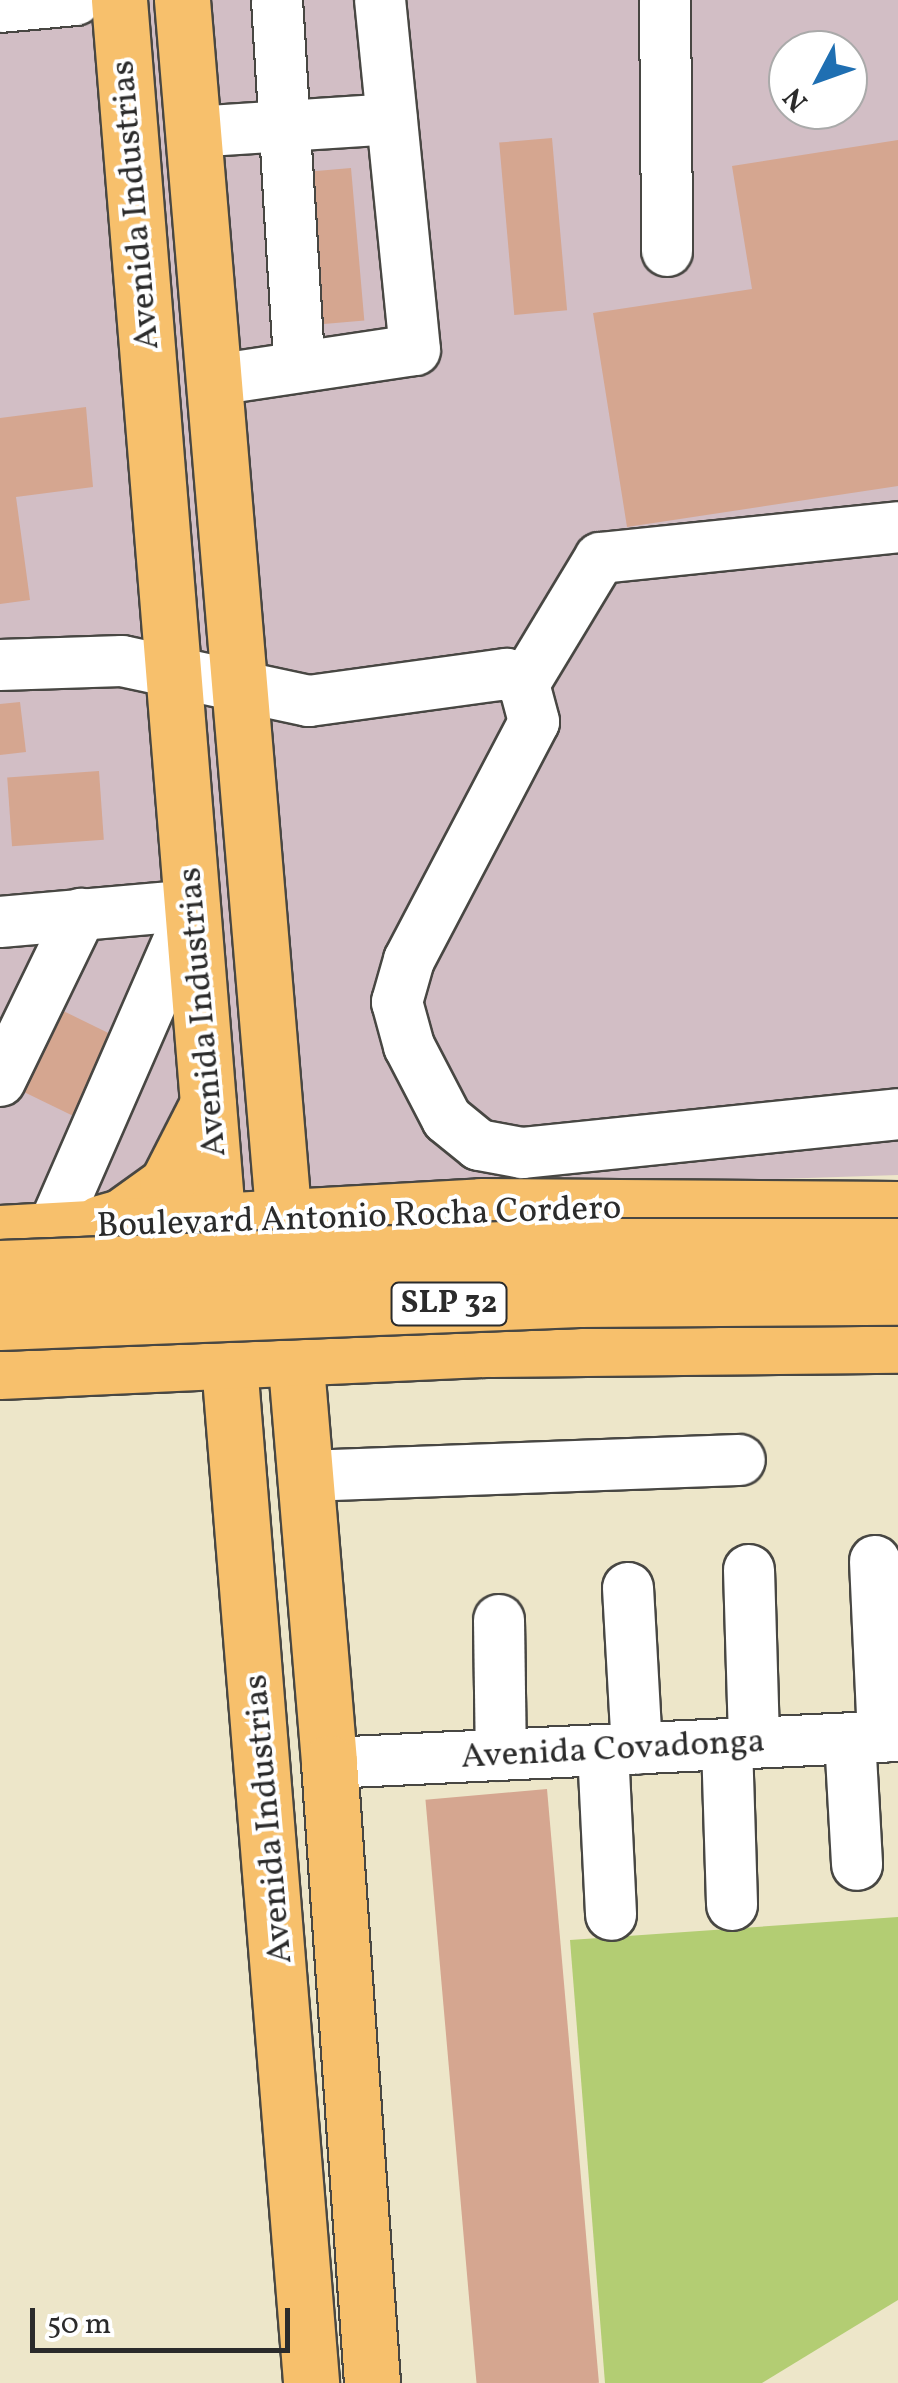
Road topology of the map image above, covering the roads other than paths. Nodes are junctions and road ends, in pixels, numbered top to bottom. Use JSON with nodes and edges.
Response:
{"nodes":[{"id":1,"x":76,"y":0,"type":"edge"},
{"id":2,"x":119,"y":0,"type":"edge"},
{"id":3,"x":182,"y":0,"type":"edge"},
{"id":4,"x":276,"y":0,"type":"edge"},
{"id":5,"x":380,"y":0,"type":"edge"},
{"id":6,"x":665,"y":0,"type":"edge"},
{"id":7,"x":0,"y":7,"type":"edge"},
{"id":8,"x":392,"y":119,"type":"junction"},
{"id":9,"x":286,"y":124,"type":"junction"},
{"id":10,"x":193,"y":132,"type":"junction"},
{"id":11,"x":667,"y":251,"type":"dead end"},
{"id":12,"x":299,"y":364,"type":"junction"},
{"id":13,"x":214,"y":380,"type":"junction"},
{"id":14,"x":898,"y":527,"type":"edge"},
{"id":15,"x":0,"y":665,"type":"edge"},
{"id":16,"x":174,"y":668,"type":"junction"},
{"id":17,"x":524,"y":684,"type":"junction"},
{"id":18,"x":239,"y":686,"type":"junction"},
{"id":19,"x":194,"y":905,"type":"junction"},
{"id":20,"x":81,"y":914,"type":"junction"},
{"id":21,"x":0,"y":922,"type":"edge"},
{"id":22,"x":208,"y":1072,"type":"junction"},
{"id":23,"x":0,"y":1081,"type":"edge"},
{"id":24,"x":274,"y":1108,"type":"junction"},
{"id":25,"x":898,"y":1114,"type":"edge"},
{"id":26,"x":481,"y":1206,"type":"junction"},
{"id":27,"x":898,"y":1209,"type":"edge"},
{"id":28,"x":382,"y":1212,"type":"junction"},
{"id":29,"x":284,"y":1217,"type":"junction"},
{"id":30,"x":220,"y":1221,"type":"junction"},
{"id":31,"x":44,"y":1231,"type":"edge"},
{"id":32,"x":898,"y":1246,"type":"edge"},
{"id":33,"x":0,"y":1268,"type":"edge"},
{"id":34,"x":898,"y":1297,"type":"edge"},
{"id":35,"x":0,"y":1322,"type":"edge"},
{"id":36,"x":898,"y":1345,"type":"edge"},
{"id":37,"x":491,"y":1349,"type":"junction"},
{"id":38,"x":392,"y":1353,"type":"junction"},
{"id":39,"x":294,"y":1360,"type":"junction"},
{"id":40,"x":232,"y":1362,"type":"junction"},
{"id":41,"x":96,"y":1368,"type":"junction"},
{"id":42,"x":0,"y":1371,"type":"edge"},
{"id":43,"x":740,"y":1460,"type":"dead end"},
{"id":44,"x":304,"y":1464,"type":"junction"},
{"id":45,"x":242,"y":1485,"type":"junction"},
{"id":46,"x":874,"y":1561,"type":"dead end"},
{"id":47,"x":748,"y":1570,"type":"dead end"},
{"id":48,"x":628,"y":1588,"type":"dead end"},
{"id":49,"x":500,"y":1620,"type":"dead end"},
{"id":50,"x":877,"y":1737,"type":"edge"},
{"id":51,"x":741,"y":1744,"type":"junction"},
{"id":52,"x":620,"y":1749,"type":"junction"},
{"id":53,"x":502,"y":1755,"type":"junction"},
{"id":54,"x":328,"y":1763,"type":"junction"},
{"id":55,"x":858,"y":1865,"type":"dead end"},
{"id":56,"x":732,"y":1904,"type":"dead end"},
{"id":57,"x":611,"y":1915,"type":"dead end"},
{"id":58,"x":311,"y":2383,"type":"edge"},
{"id":59,"x":372,"y":2383,"type":"edge"}],
"edges":[{"from":1,"to":7,"type":"street"},
{"from":2,"to":16,"type":"main road","name":"Avenida Industrias"},
{"from":3,"to":10,"type":"main road","name":"Avenida Industrias"},
{"from":4,"to":9,"type":"street"},
{"from":5,"to":8,"type":"street"},
{"from":6,"to":11,"type":"street"},
{"from":8,"to":9,"type":"street"},
{"from":8,"to":12,"type":"street"},
{"from":9,"to":10,"type":"street"},
{"from":9,"to":12,"type":"street"},
{"from":10,"to":13,"type":"main road","name":"Avenida Industrias"},
{"from":12,"to":13,"type":"street"},
{"from":13,"to":18,"type":"main road","name":"Avenida Industrias"},
{"from":14,"to":17,"type":"street"},
{"from":15,"to":16,"type":"street"},
{"from":16,"to":18,"type":"street"},
{"from":16,"to":19,"type":"main road","name":"Avenida Industrias"},
{"from":17,"to":18,"type":"street"},
{"from":17,"to":25,"type":"street"},
{"from":18,"to":24,"type":"main road","name":"Avenida Industrias"},
{"from":19,"to":20,"type":"street"},
{"from":19,"to":22,"type":"main road","name":"Avenida Industrias"},
{"from":19,"to":31,"type":"street"},
{"from":20,"to":21,"type":"street"},
{"from":20,"to":23,"type":"street"},
{"from":22,"to":30,"type":"main road","name":"Avenida Industrias"},
{"from":22,"to":31,"type":"main road"},
{"from":24,"to":28,"type":"main road"},
{"from":24,"to":29,"type":"main road","name":"Avenida Industrias"},
{"from":26,"to":27,"type":"main road","name":"Boulevard Antonio Rocha Cordero"},
{"from":26,"to":28,"type":"main road","name":"Boulevard Antonio Rocha Cordero"},
{"from":26,"to":37,"type":"main road"},
{"from":28,"to":29,"type":"main road","name":"Boulevard Antonio Rocha Cordero"},
{"from":29,"to":30,"type":"main road","name":"Boulevard Antonio Rocha Cordero"},
{"from":29,"to":39,"type":"main road","name":"Avenida Industrias"},
{"from":30,"to":31,"type":"main road","name":"Boulevard Antonio Rocha Cordero"},
{"from":30,"to":40,"type":"main road","name":"Avenida Industrias"},
{"from":31,"to":41,"type":"main road"},
{"from":32,"to":33,"type":"main road","name":"Boulevard Antonio Rocha Cordero","number":"SLP 32","bridge":true},
{"from":34,"to":35,"type":"main road","number":"SLP 32","bridge":true},
{"from":36,"to":37,"type":"main road","number":"SLP 32"},
{"from":37,"to":38,"type":"main road","number":"SLP 32"},
{"from":38,"to":39,"type":"main road","number":"SLP 32"},
{"from":38,"to":44,"type":"main road"},
{"from":39,"to":40,"type":"main road","number":"SLP 32"},
{"from":39,"to":44,"type":"main road","name":"Avenida Industrias"},
{"from":40,"to":41,"type":"main road","number":"SLP 32"},
{"from":40,"to":45,"type":"main road","name":"Avenida Industrias"},
{"from":41,"to":42,"type":"main road","number":"SLP 32"},
{"from":41,"to":45,"type":"main road"},
{"from":43,"to":44,"type":"street"},
{"from":44,"to":54,"type":"main road","name":"Avenida Industrias"},
{"from":45,"to":58,"type":"main road","name":"Avenida Industrias"},
{"from":46,"to":50,"type":"street"},
{"from":47,"to":51,"type":"street"},
{"from":48,"to":52,"type":"street"},
{"from":49,"to":53,"type":"street"},
{"from":50,"to":51,"type":"street","name":"Avenida Covadonga"},
{"from":50,"to":55,"type":"street"},
{"from":51,"to":52,"type":"street","name":"Avenida Covadonga"},
{"from":51,"to":56,"type":"street"},
{"from":52,"to":53,"type":"street","name":"Avenida Covadonga"},
{"from":52,"to":57,"type":"street"},
{"from":53,"to":54,"type":"street","name":"Avenida Covadonga"},
{"from":54,"to":59,"type":"main road","name":"Avenida Industrias"}]}
